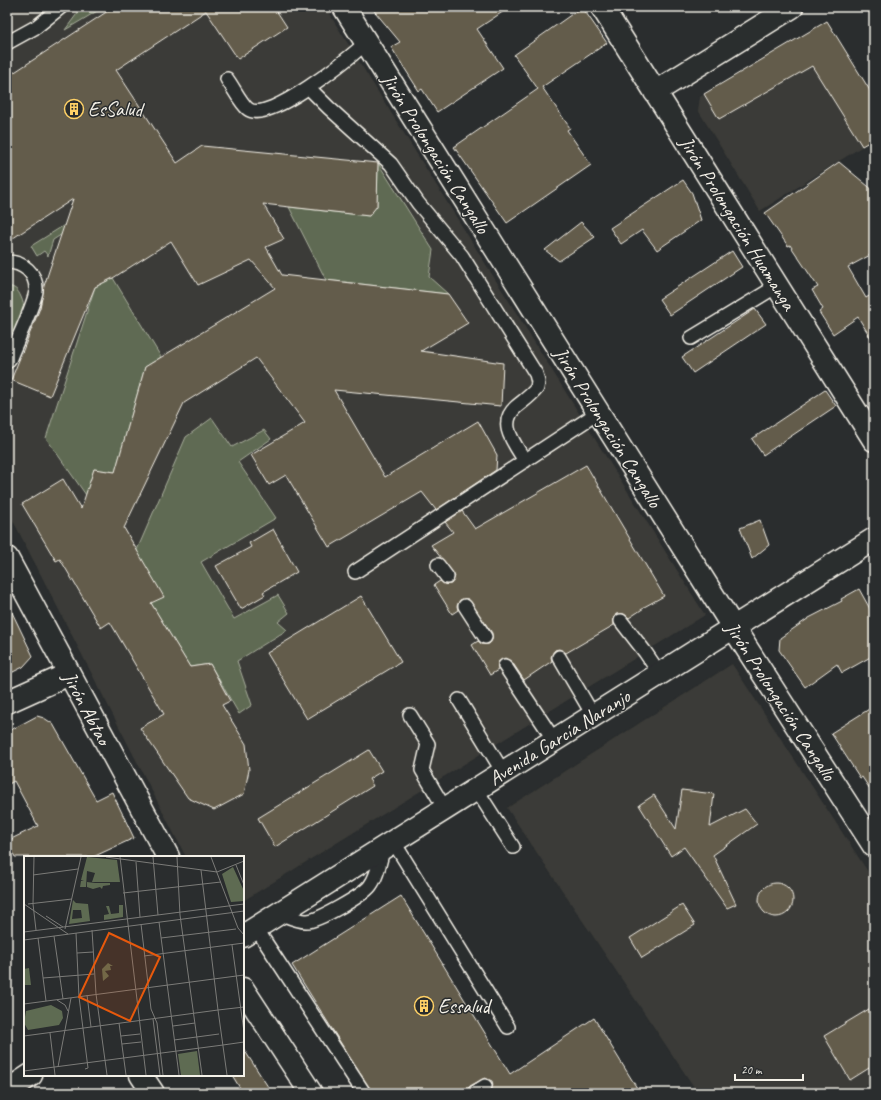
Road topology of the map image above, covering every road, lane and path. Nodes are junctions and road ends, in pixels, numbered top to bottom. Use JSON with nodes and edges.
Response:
{"nodes":[{"id":1,"x":61,"y":7,"type":"edge"},
{"id":2,"x":344,"y":7,"type":"edge"},
{"id":3,"x":602,"y":7,"type":"edge"},
{"id":4,"x":792,"y":7,"type":"edge"},
{"id":5,"x":7,"y":43,"type":"edge"},
{"id":6,"x":366,"y":43,"type":"junction"},
{"id":7,"x":227,"y":79,"type":"dead end"},
{"id":8,"x":309,"y":88,"type":"junction"},
{"id":9,"x":655,"y":92,"type":"junction"},
{"id":10,"x":7,"y":262,"type":"edge"},
{"id":11,"x":777,"y":286,"type":"junction"},
{"id":12,"x":691,"y":338,"type":"dead end"},
{"id":13,"x":7,"y":362,"type":"edge"},
{"id":14,"x":599,"y":412,"type":"junction"},
{"id":15,"x":874,"y":440,"type":"edge"},
{"id":16,"x":525,"y":461,"type":"junction"},
{"id":17,"x":874,"y":539,"type":"edge"},
{"id":18,"x":7,"y":558,"type":"edge"},
{"id":19,"x":438,"y":565,"type":"dead end"},
{"id":20,"x":355,"y":572,"type":"dead end"},
{"id":21,"x":446,"y":577,"type":"dead end"},
{"id":22,"x":465,"y":606,"type":"dead end"},
{"id":23,"x":621,"y":622,"type":"dead end"},
{"id":24,"x":733,"y":627,"type":"junction"},
{"id":25,"x":485,"y":637,"type":"dead end"},
{"id":26,"x":559,"y":657,"type":"dead end"},
{"id":27,"x":505,"y":666,"type":"dead end"},
{"id":28,"x":69,"y":674,"type":"junction"},
{"id":29,"x":660,"y":674,"type":"junction"},
{"id":30,"x":460,"y":700,"type":"dead end"},
{"id":31,"x":7,"y":702,"type":"edge"},
{"id":32,"x":410,"y":715,"type":"dead end"},
{"id":33,"x":593,"y":715,"type":"junction"},
{"id":34,"x":554,"y":740,"type":"junction"},
{"id":35,"x":503,"y":772,"type":"junction"},
{"id":36,"x":476,"y":789,"type":"junction"},
{"id":37,"x":445,"y":809,"type":"junction"},
{"id":38,"x":388,"y":844,"type":"junction"},
{"id":39,"x":874,"y":846,"type":"edge"},
{"id":40,"x":513,"y":847,"type":"dead end"},
{"id":41,"x":167,"y":856,"type":"edge"},
{"id":42,"x":249,"y":932,"type":"edge"},
{"id":43,"x":244,"y":991,"type":"edge"},
{"id":44,"x":508,"y":1027,"type":"dead end"},
{"id":45,"x":30,"y":1076,"type":"edge"},
{"id":46,"x":142,"y":1076,"type":"edge"},
{"id":47,"x":7,"y":1091,"type":"edge"},
{"id":48,"x":153,"y":1093,"type":"edge"},
{"id":49,"x":311,"y":1093,"type":"edge"},
{"id":50,"x":364,"y":1093,"type":"edge"}],
"edges":[{"from":1,"to":5,"type":"lane"},
{"from":2,"to":6,"type":"street","name":"Jirón Prolongación Cangallo"},
{"from":3,"to":9,"type":"street","name":"Jirón Prolongación Huamanga"},
{"from":4,"to":9,"type":"street"},
{"from":6,"to":8,"type":"lane"},
{"from":6,"to":14,"type":"street","name":"Jirón Prolongación Cangallo"},
{"from":7,"to":8,"type":"lane"},
{"from":8,"to":16,"type":"lane"},
{"from":9,"to":11,"type":"street","name":"Jirón Prolongación Huamanga"},
{"from":10,"to":13,"type":"lane"},
{"from":11,"to":12,"type":"lane"},
{"from":11,"to":15,"type":"street","name":"Jirón Prolongación Huamanga"},
{"from":14,"to":16,"type":"lane"},
{"from":14,"to":24,"type":"street","name":"Jirón Prolongación Cangallo"},
{"from":16,"to":20,"type":"lane"},
{"from":17,"to":24,"type":"street","name":"Avenida García Naranjo"},
{"from":18,"to":28,"type":"street","name":"Jirón Abtao"},
{"from":19,"to":21,"type":"lane"},
{"from":22,"to":25,"type":"lane"},
{"from":23,"to":29,"type":"lane"},
{"from":24,"to":29,"type":"street","name":"Avenida García Naranjo"},
{"from":24,"to":39,"type":"street","name":"Jirón Prolongación Cangallo"},
{"from":26,"to":33,"type":"lane"},
{"from":27,"to":34,"type":"lane"},
{"from":28,"to":31,"type":"street"},
{"from":28,"to":41,"type":"street","name":"Jirón Abtao"},
{"from":29,"to":33,"type":"street","name":"Avenida García Naranjo"},
{"from":30,"to":35,"type":"lane"},
{"from":32,"to":37,"type":"lane"},
{"from":33,"to":34,"type":"street","name":"Avenida García Naranjo"},
{"from":34,"to":35,"type":"street","name":"Avenida García Naranjo"},
{"from":35,"to":36,"type":"street","name":"Avenida García Naranjo"},
{"from":36,"to":37,"type":"street","name":"Avenida García Naranjo"},
{"from":36,"to":40,"type":"lane"},
{"from":37,"to":38,"type":"street","name":"Avenida García Naranjo"},
{"from":38,"to":42,"type":"street","name":"Avenida García Naranjo"},
{"from":38,"to":44,"type":"lane"},
{"from":42,"to":50,"type":"lane"},
{"from":43,"to":49,"type":"street"},
{"from":45,"to":47,"type":"street"},
{"from":46,"to":48,"type":"street"}]}
